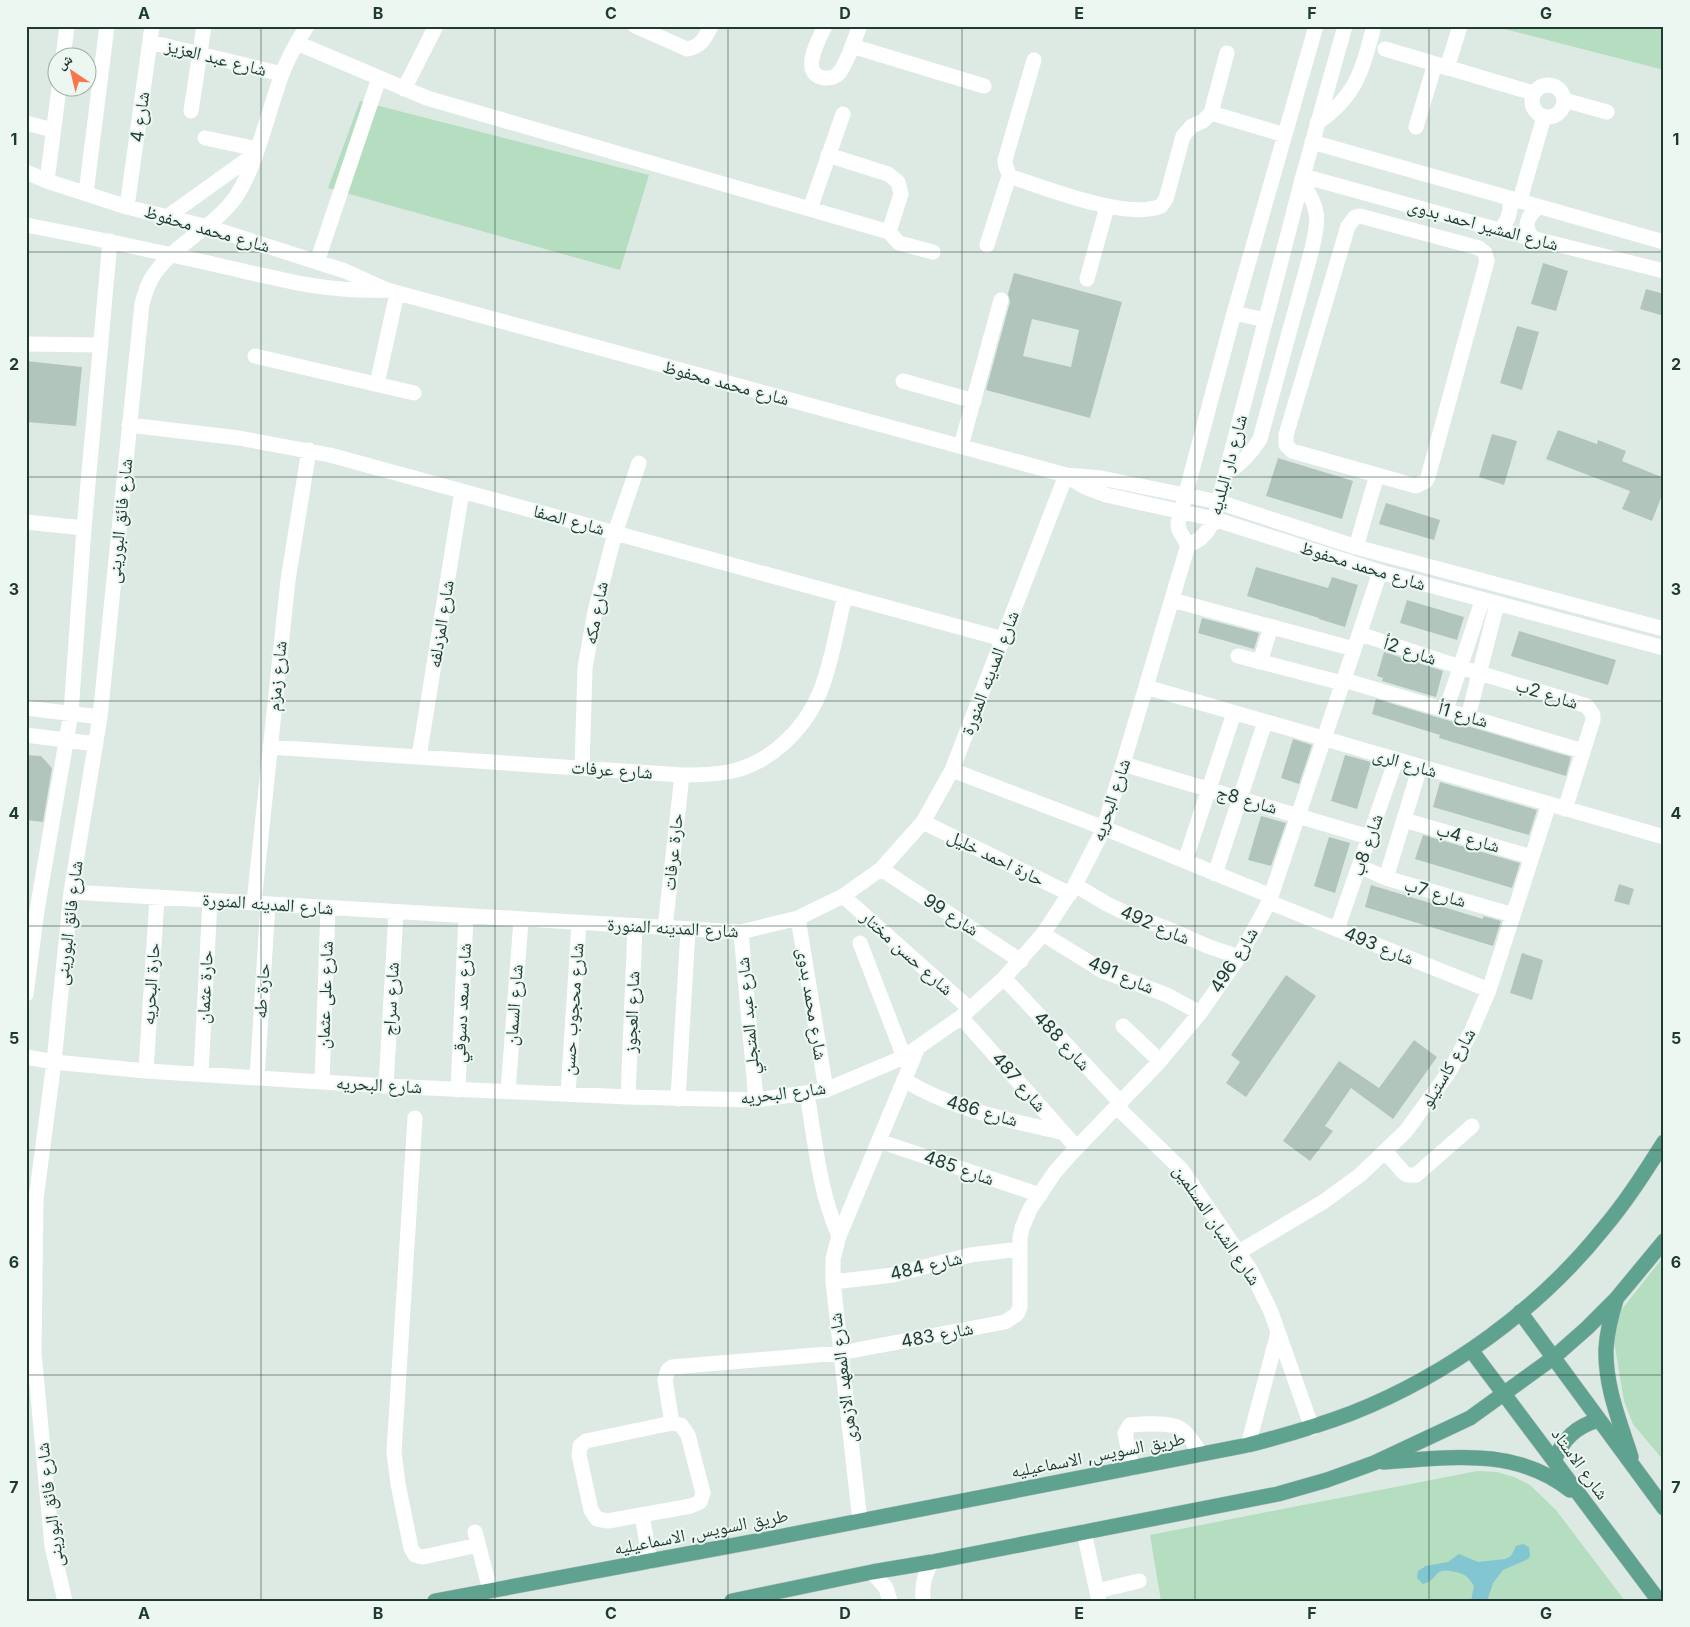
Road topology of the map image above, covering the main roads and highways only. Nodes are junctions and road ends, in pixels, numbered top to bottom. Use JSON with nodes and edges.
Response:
{"nodes":[{"id":1,"x":1664,"y":1142,"type":"edge"},
{"id":2,"x":1664,"y":1241,"type":"edge"},
{"id":3,"x":1616,"y":1299,"type":"junction"},
{"id":4,"x":1520,"y":1312,"type":"junction"},
{"id":5,"x":1470,"y":1350,"type":"junction"},
{"id":6,"x":1553,"y":1358,"type":"junction"},
{"id":7,"x":1504,"y":1394,"type":"junction"},
{"id":8,"x":1599,"y":1420,"type":"junction"},
{"id":9,"x":1554,"y":1461,"type":"junction"},
{"id":10,"x":1374,"y":1463,"type":"junction"},
{"id":11,"x":1636,"y":1470,"type":"junction"},
{"id":12,"x":1582,"y":1500,"type":"junction"},
{"id":13,"x":1664,"y":1508,"type":"edge"},
{"id":14,"x":440,"y":1600,"type":"edge"},
{"id":15,"x":732,"y":1601,"type":"edge"},
{"id":16,"x":1659,"y":1601,"type":"edge"}],
"edges":[{"from":1,"to":4,"type":"main road","name":"طريق السويس, الاسماعيليه"},
{"from":2,"to":3,"type":"main road"},
{"from":3,"to":6,"type":"main road"},
{"from":3,"to":11,"type":"main road"},
{"from":4,"to":5,"type":"main road","name":"طريق السويس, الاسماعيليه"},
{"from":4,"to":6,"type":"main road"},
{"from":5,"to":7,"type":"main road","name":"شارع الاستاد"},
{"from":5,"to":14,"type":"main road","name":"طريق السويس, الاسماعيليه"},
{"from":6,"to":7,"type":"main road"},
{"from":6,"to":8,"type":"main road"},
{"from":7,"to":9,"type":"main road","name":"شارع الاستاد"},
{"from":7,"to":10,"type":"main road"},
{"from":8,"to":9,"type":"main road"},
{"from":8,"to":11,"type":"main road"},
{"from":9,"to":12,"type":"main road","name":"شارع الاستاد"},
{"from":10,"to":12,"type":"main road"},
{"from":10,"to":15,"type":"main road"},
{"from":11,"to":13,"type":"main road"},
{"from":12,"to":16,"type":"main road","name":"شارع الاستاد"}]}
